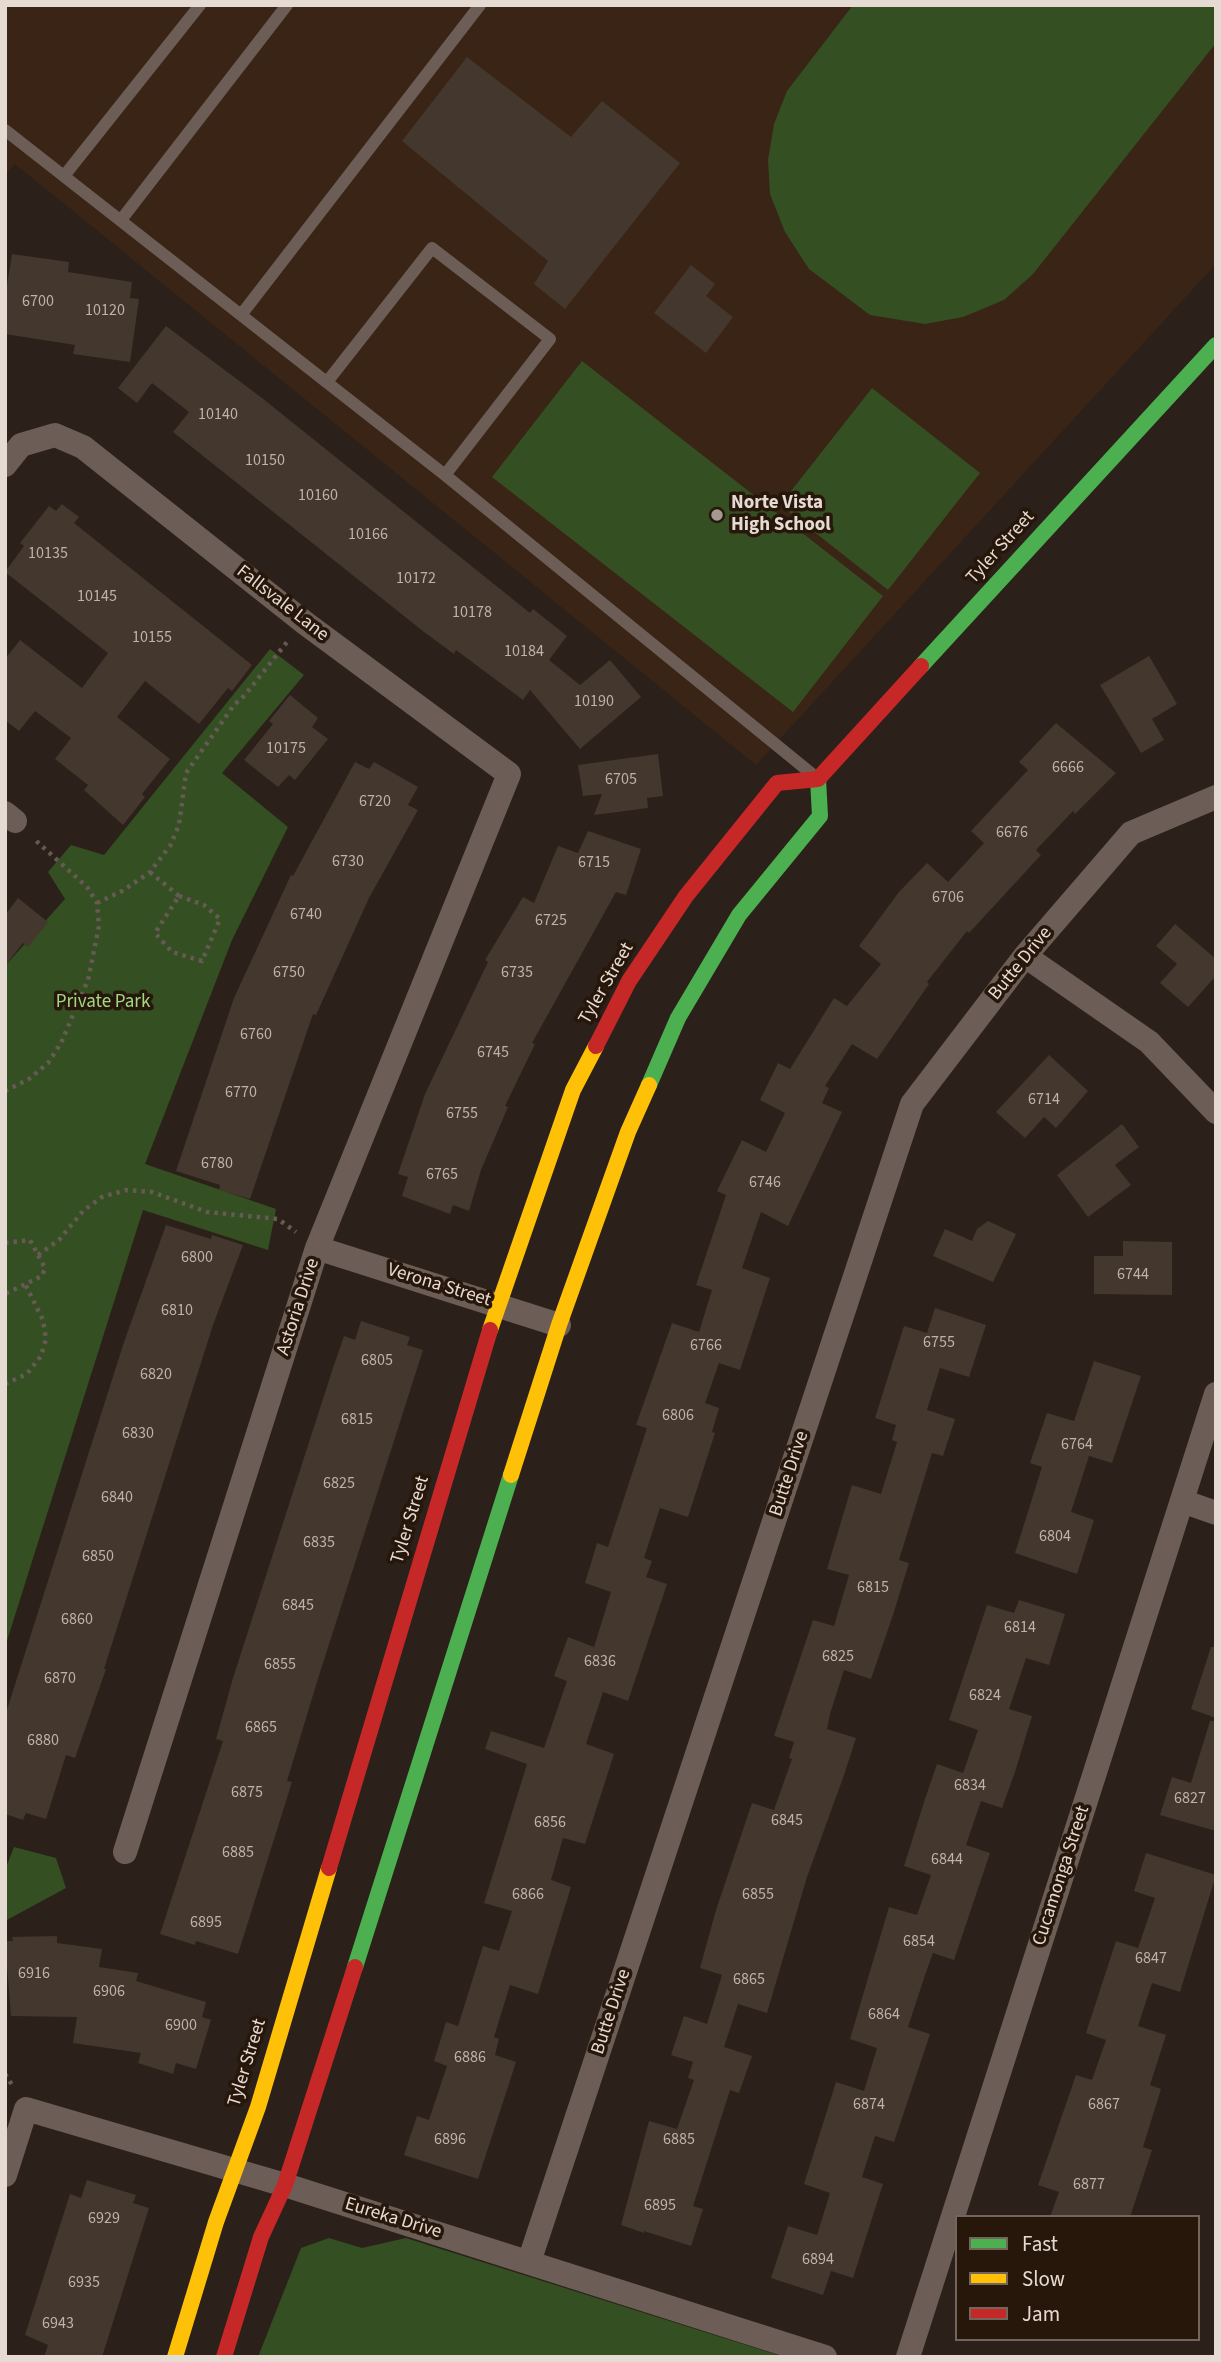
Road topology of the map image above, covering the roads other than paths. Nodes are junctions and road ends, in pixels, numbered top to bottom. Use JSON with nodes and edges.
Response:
{"nodes":[{"id":1,"x":200,"y":5,"type":"edge"},
{"id":2,"x":287,"y":5,"type":"edge"},
{"id":3,"x":480,"y":5,"type":"edge"},
{"id":4,"x":5,"y":130,"type":"edge"},
{"id":5,"x":64,"y":176,"type":"junction"},
{"id":6,"x":121,"y":220,"type":"junction"},
{"id":7,"x":241,"y":315,"type":"junction"},
{"id":8,"x":1216,"y":345,"type":"edge"},
{"id":9,"x":327,"y":382,"type":"junction"},
{"id":10,"x":5,"y":465,"type":"edge"},
{"id":11,"x":445,"y":475,"type":"junction"},
{"id":12,"x":509,"y":774,"type":"joint"},
{"id":13,"x":818,"y":779,"type":"junction"},
{"id":14,"x":1216,"y":797,"type":"edge"},
{"id":15,"x":1025,"y":956,"type":"junction"},
{"id":16,"x":1216,"y":1112,"type":"edge"},
{"id":17,"x":317,"y":1248,"type":"junction"},
{"id":18,"x":498,"y":1304,"type":"junction"},
{"id":19,"x":559,"y":1325,"type":"junction"},
{"id":20,"x":1216,"y":1394,"type":"edge"},
{"id":21,"x":1182,"y":1501,"type":"junction"},
{"id":22,"x":1216,"y":1513,"type":"edge"},
{"id":23,"x":125,"y":1852,"type":"dead end"},
{"id":24,"x":234,"y":2171,"type":"junction"},
{"id":25,"x":5,"y":2175,"type":"edge"},
{"id":26,"x":285,"y":2185,"type":"junction"},
{"id":27,"x":529,"y":2262,"type":"junction"},
{"id":28,"x":175,"y":2357,"type":"edge"},
{"id":29,"x":224,"y":2357,"type":"edge"},
{"id":30,"x":825,"y":2357,"type":"edge"},
{"id":31,"x":908,"y":2357,"type":"edge"}],
"edges":[{"from":1,"to":5,"type":"lane"},
{"from":2,"to":6,"type":"lane"},
{"from":3,"to":7,"type":"lane"},
{"from":4,"to":5,"type":"lane"},
{"from":5,"to":6,"type":"lane"},
{"from":6,"to":7,"type":"lane"},
{"from":7,"to":9,"type":"lane"},
{"from":8,"to":13,"type":"main road","name":"Tyler Street"},
{"from":9,"to":11,"type":"lane"},
{"from":9,"to":11,"type":"lane"},
{"from":10,"to":12,"type":"street","name":"Fallsvale Lane"},
{"from":11,"to":13,"type":"lane"},
{"from":12,"to":17,"type":"street","name":"Astoria Drive"},
{"from":13,"to":18,"type":"main road","name":"Tyler Street"},
{"from":13,"to":19,"type":"main road"},
{"from":14,"to":15,"type":"street","name":"Butte Drive"},
{"from":15,"to":16,"type":"street"},
{"from":15,"to":27,"type":"street","name":"Butte Drive"},
{"from":17,"to":18,"type":"street","name":"Verona Street"},
{"from":17,"to":23,"type":"street","name":"Astoria Drive"},
{"from":18,"to":19,"type":"street","name":"Verona Street"},
{"from":18,"to":24,"type":"main road","name":"Tyler Street"},
{"from":19,"to":26,"type":"main road"},
{"from":20,"to":21,"type":"street","name":"Cucamonga Street"},
{"from":21,"to":22,"type":"street"},
{"from":21,"to":31,"type":"street","name":"Cucamonga Street"},
{"from":24,"to":25,"type":"street","name":"Eureka Drive"},
{"from":24,"to":26,"type":"street","name":"Eureka Drive"},
{"from":24,"to":28,"type":"main road","name":"Tyler Street"},
{"from":26,"to":27,"type":"street","name":"Eureka Drive"},
{"from":26,"to":29,"type":"main road"},
{"from":27,"to":30,"type":"street","name":"Eureka Drive"}]}
